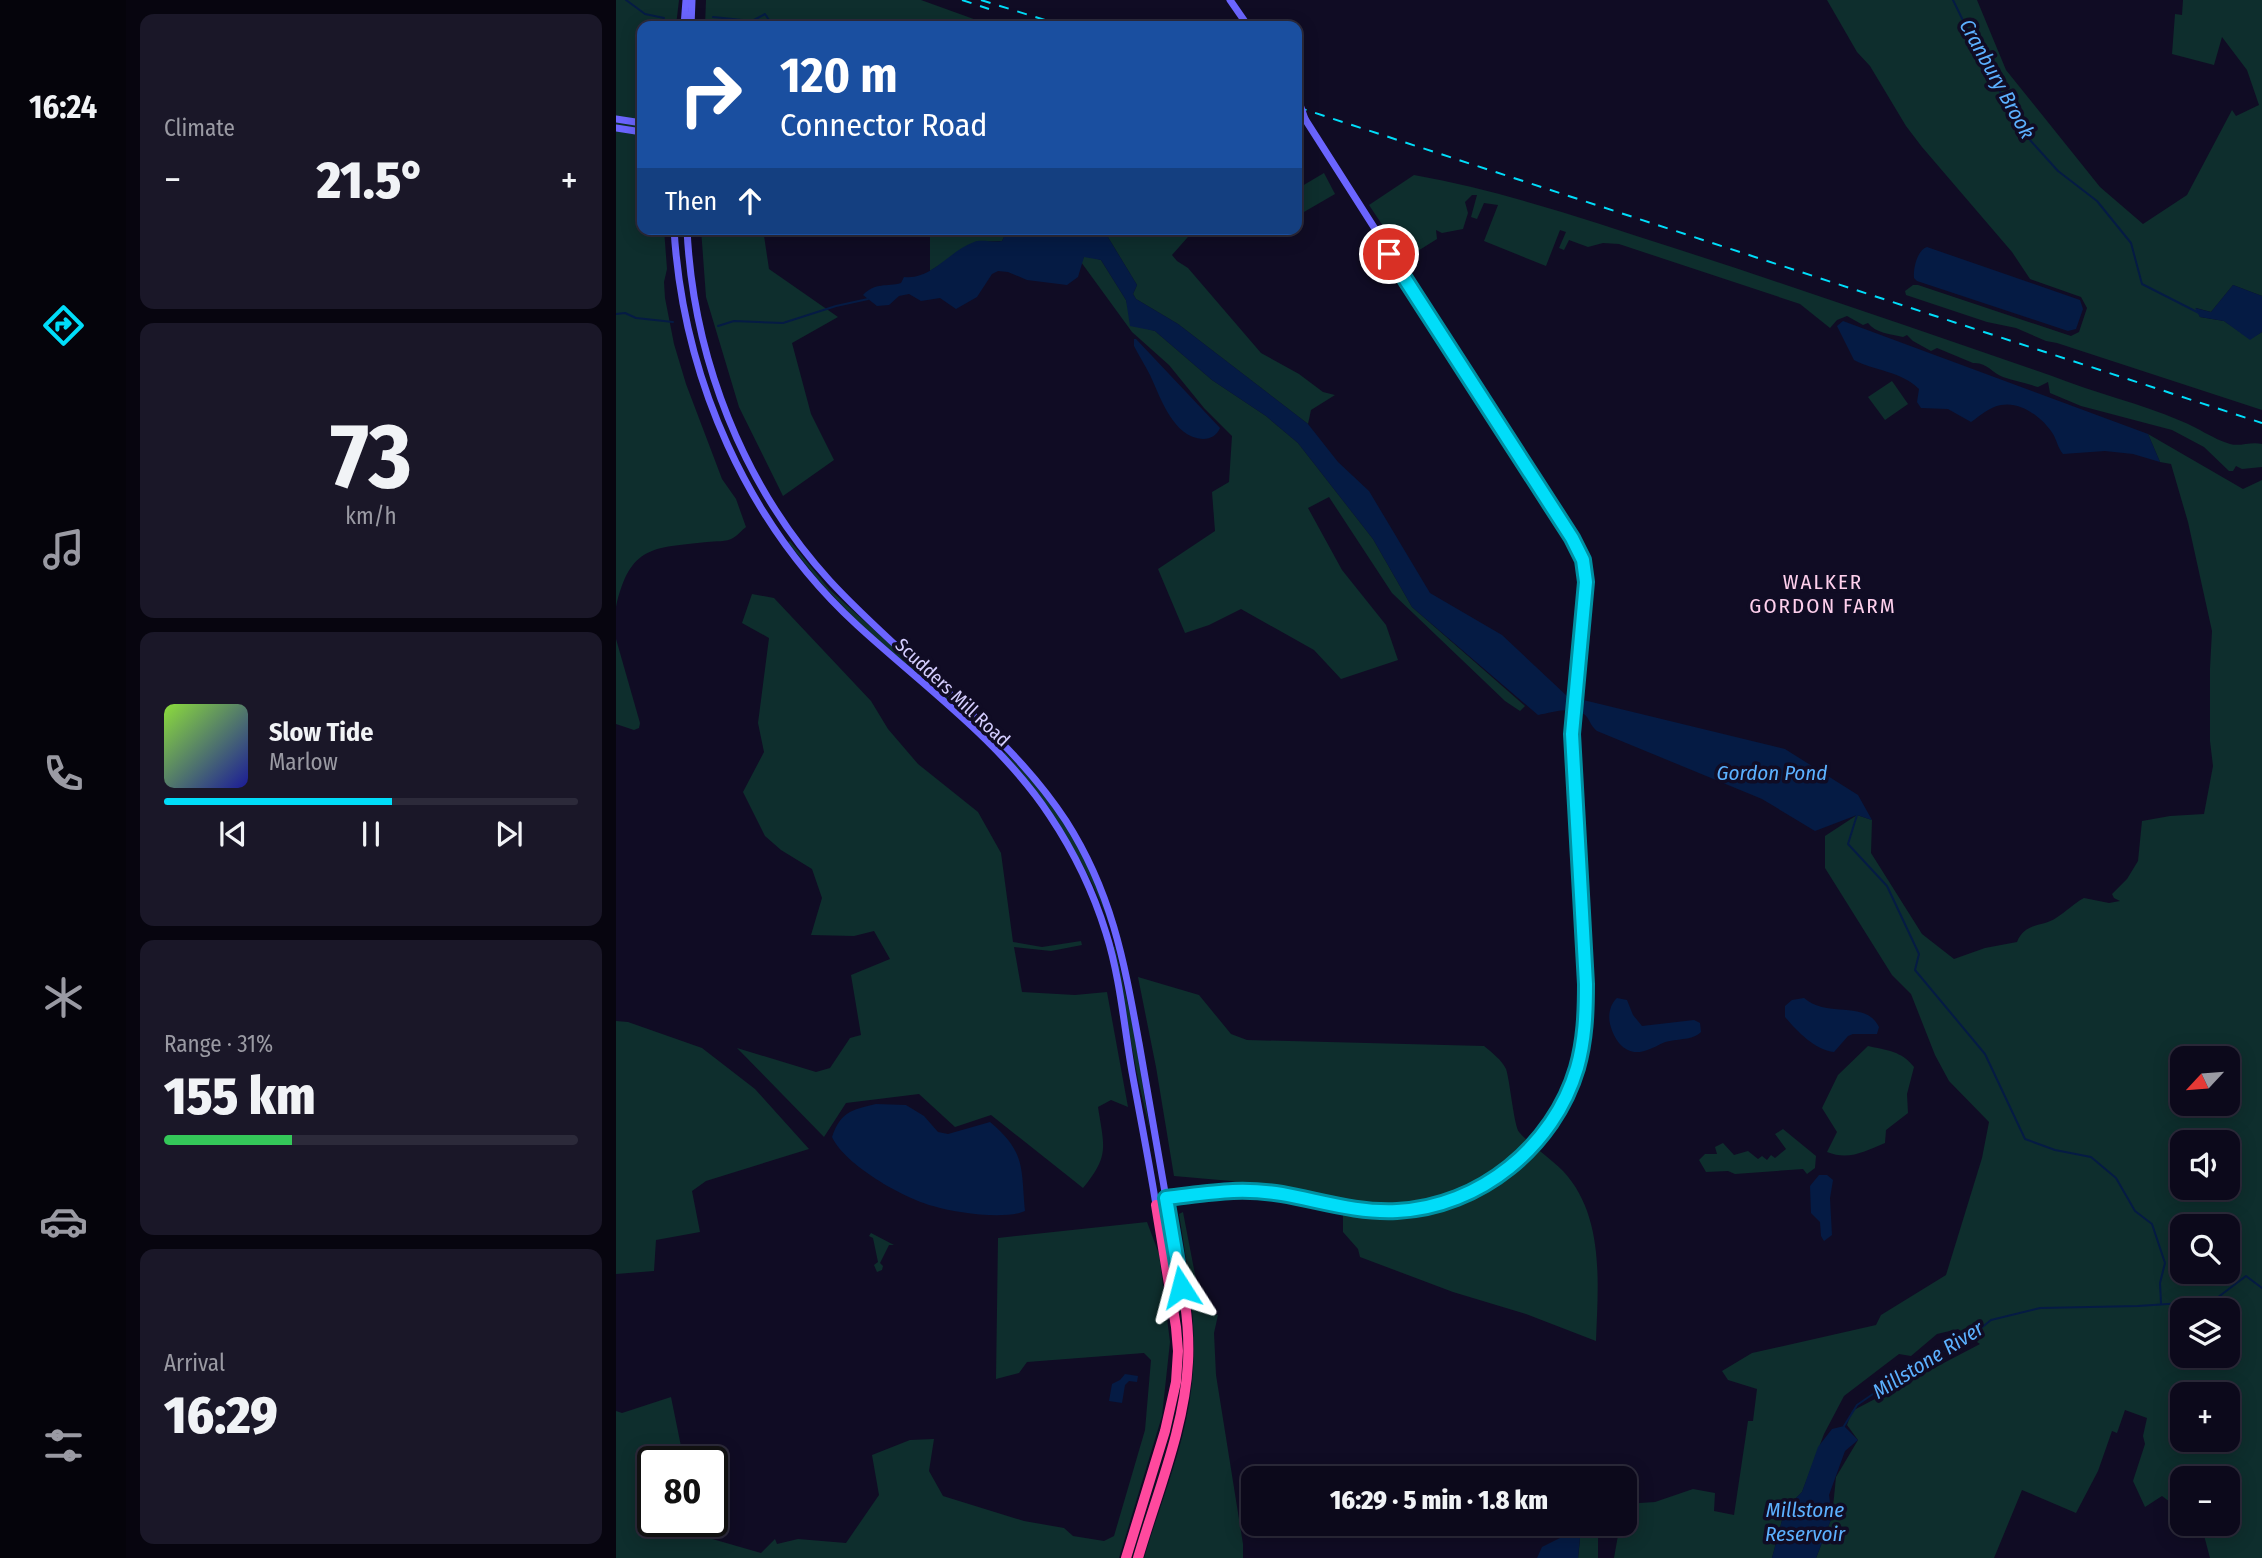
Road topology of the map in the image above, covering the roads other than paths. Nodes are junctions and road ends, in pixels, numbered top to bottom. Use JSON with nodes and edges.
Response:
{"nodes":[{"id":1,"x":686,"y":0,"type":"edge"},
{"id":2,"x":692,"y":0,"type":"edge"},
{"id":3,"x":1230,"y":0,"type":"edge"},
{"id":4,"x":684,"y":21,"type":"edge"},
{"id":5,"x":691,"y":21,"type":"edge"},
{"id":6,"x":1245,"y":21,"type":"edge"},
{"id":7,"x":1302,"y":110,"type":"edge"},
{"id":8,"x":616,"y":119,"type":"edge"},
{"id":9,"x":637,"y":121,"type":"edge"},
{"id":10,"x":616,"y":128,"type":"edge"},
{"id":11,"x":637,"y":131,"type":"edge"},
{"id":12,"x":675,"y":235,"type":"edge"},
{"id":13,"x":688,"y":235,"type":"edge"},
{"id":14,"x":1166,"y":1198,"type":"junction"},
{"id":15,"x":1155,"y":1200,"type":"junction"},
{"id":16,"x":1128,"y":1558,"type":"edge"},
{"id":17,"x":1138,"y":1558,"type":"edge"}],
"edges":[{"from":1,"to":4,"type":"main road"},
{"from":2,"to":5,"type":"main road"},
{"from":3,"to":6,"type":"main road"},
{"from":7,"to":14,"type":"main road","bridge":true},
{"from":8,"to":9,"type":"main road"},
{"from":10,"to":11,"type":"main road"},
{"from":12,"to":15,"type":"main road","name":"Scudders Mill Road"},
{"from":13,"to":14,"type":"main road","name":"Scudders Mill Road"},
{"from":14,"to":15,"type":"main road"},
{"from":14,"to":17,"type":"highway"},
{"from":15,"to":16,"type":"highway"}]}
